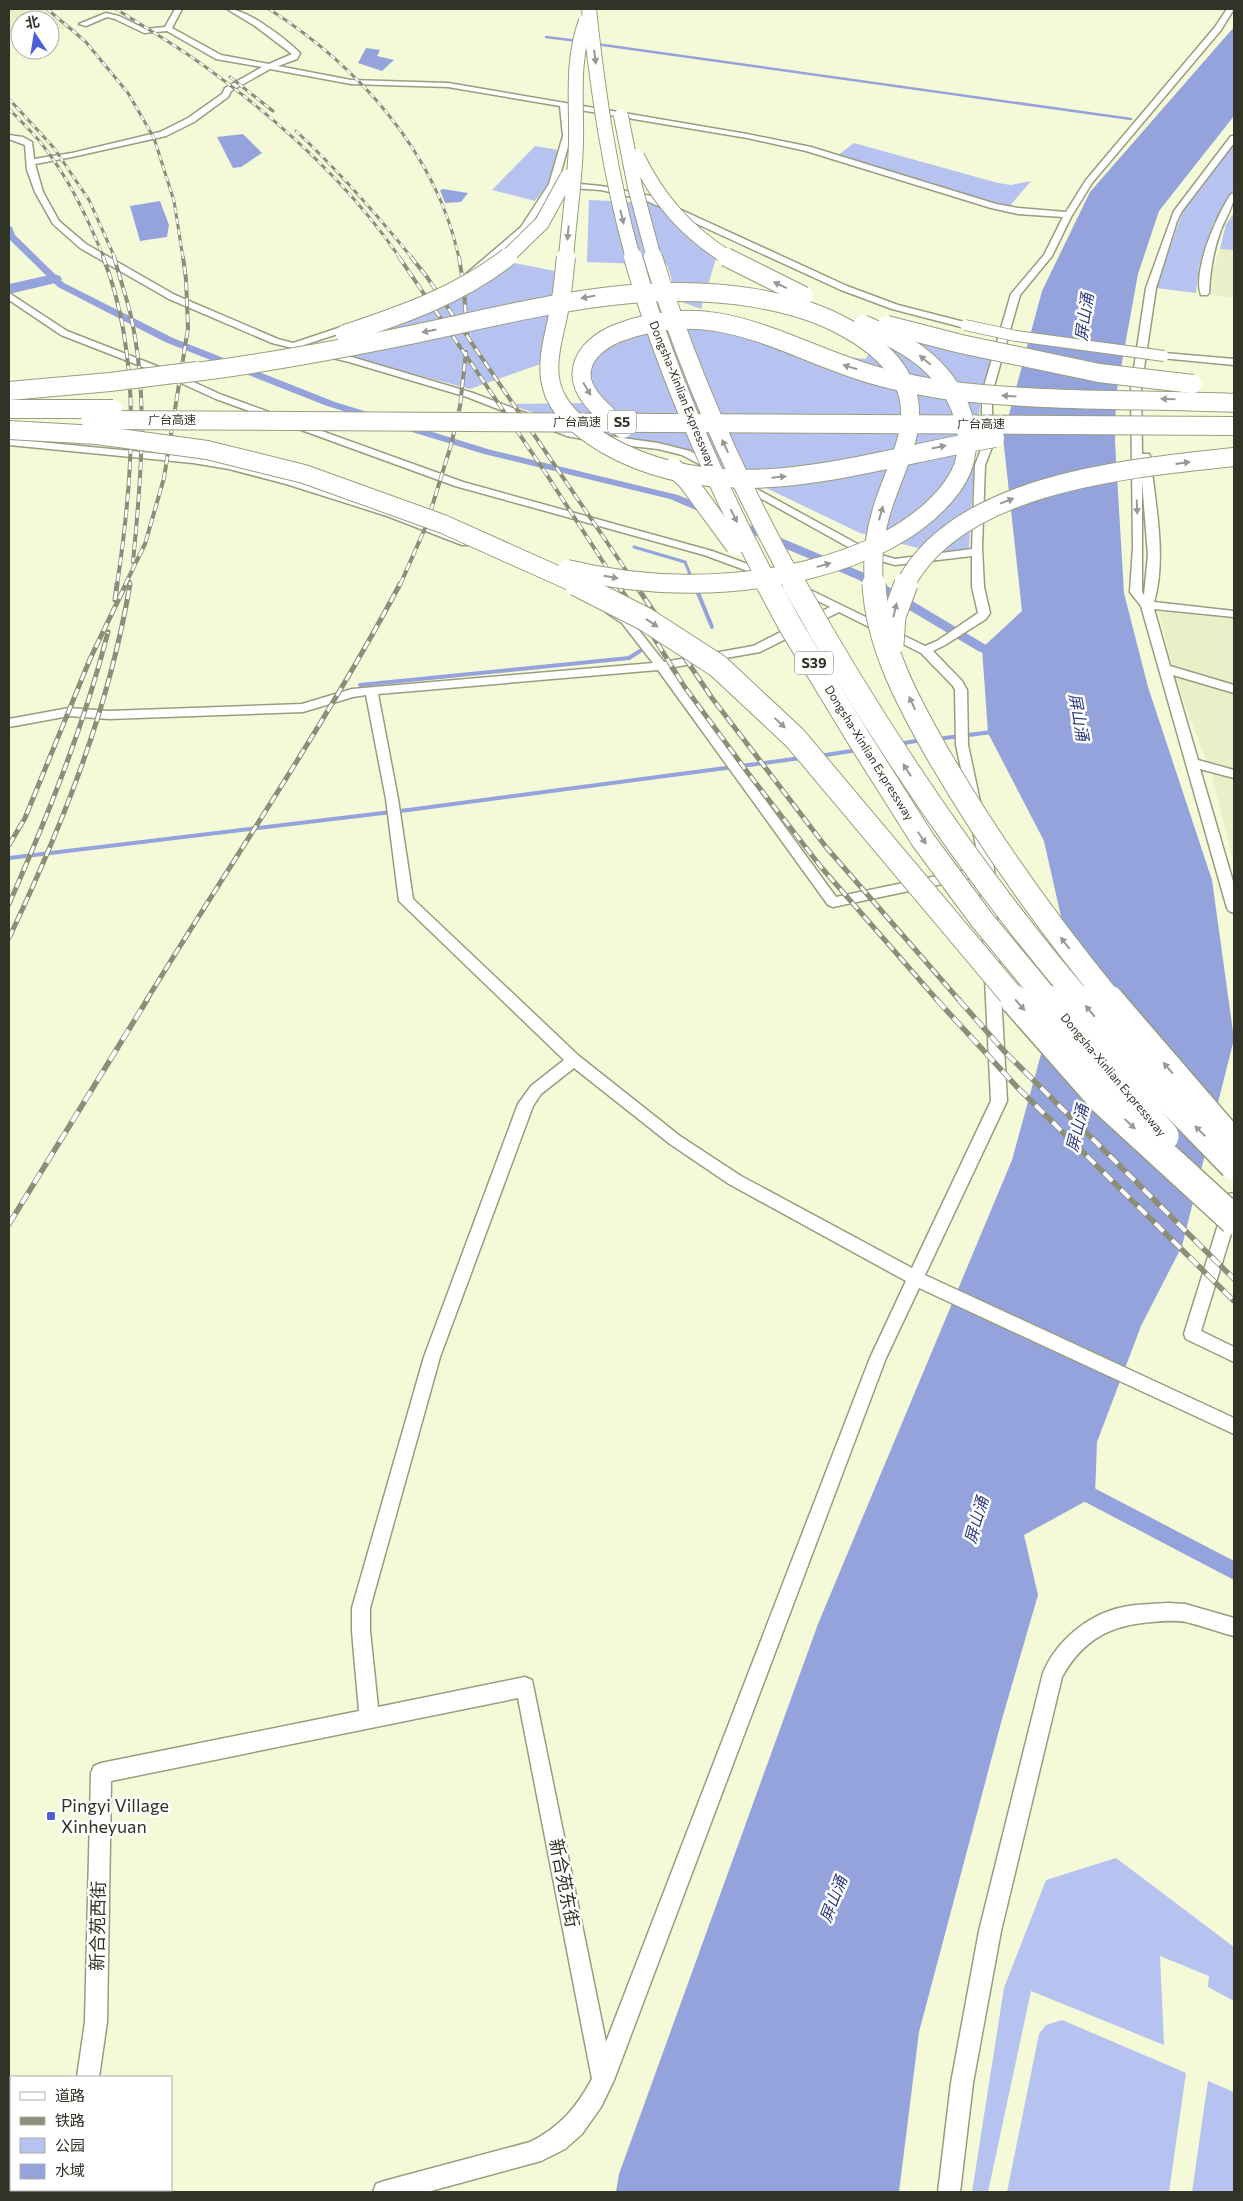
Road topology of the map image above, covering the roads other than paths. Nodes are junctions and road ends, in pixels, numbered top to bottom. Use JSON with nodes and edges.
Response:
{"nodes":[{"id":1,"x":178,"y":9,"type":"edge"},
{"id":2,"x":231,"y":9,"type":"edge"},
{"id":3,"x":1230,"y":9,"type":"edge"},
{"id":4,"x":595,"y":10,"type":"edge"},
{"id":5,"x":83,"y":24,"type":"dead end"},
{"id":6,"x":168,"y":29,"type":"junction"},
{"id":7,"x":296,"y":53,"type":"junction"},
{"id":8,"x":303,"y":59,"type":"dead end"},
{"id":9,"x":310,"y":65,"type":"dead end"},
{"id":10,"x":266,"y":68,"type":"junction"},
{"id":11,"x":323,"y":77,"type":"junction"},
{"id":12,"x":564,"y":104,"type":"junction"},
{"id":13,"x":622,"y":128,"type":"junction"},
{"id":14,"x":9,"y":137,"type":"edge"},
{"id":15,"x":1234,"y":138,"type":"edge"},
{"id":16,"x":576,"y":160,"type":"junction"},
{"id":17,"x":31,"y":162,"type":"junction"},
{"id":18,"x":553,"y":184,"type":"junction"},
{"id":19,"x":1234,"y":196,"type":"edge"},
{"id":20,"x":1068,"y":216,"type":"junction"},
{"id":21,"x":1204,"y":293,"type":"dead end"},
{"id":22,"x":9,"y":296,"type":"edge"},
{"id":23,"x":824,"y":305,"type":"junction"},
{"id":24,"x":294,"y":346,"type":"junction"},
{"id":25,"x":1234,"y":362,"type":"edge"},
{"id":26,"x":157,"y":369,"type":"junction"},
{"id":27,"x":178,"y":374,"type":"junction"},
{"id":28,"x":9,"y":385,"type":"edge"},
{"id":29,"x":1234,"y":387,"type":"edge"},
{"id":30,"x":9,"y":391,"type":"edge"},
{"id":31,"x":1234,"y":403,"type":"edge"},
{"id":32,"x":9,"y":409,"type":"edge"},
{"id":33,"x":1234,"y":412,"type":"edge"},
{"id":34,"x":9,"y":419,"type":"edge"},
{"id":35,"x":1209,"y":426,"type":"junction"},
{"id":36,"x":1234,"y":426,"type":"edge"},
{"id":37,"x":9,"y":430,"type":"edge"},
{"id":38,"x":9,"y":442,"type":"edge"},
{"id":39,"x":1234,"y":457,"type":"edge"},
{"id":40,"x":496,"y":548,"type":"junction"},
{"id":41,"x":977,"y":552,"type":"junction"},
{"id":42,"x":779,"y":605,"type":"junction"},
{"id":43,"x":1147,"y":605,"type":"junction"},
{"id":44,"x":839,"y":607,"type":"junction"},
{"id":45,"x":1234,"y":614,"type":"edge"},
{"id":46,"x":925,"y":650,"type":"junction"},
{"id":47,"x":892,"y":658,"type":"junction"},
{"id":48,"x":661,"y":666,"type":"junction"},
{"id":49,"x":1164,"y":668,"type":"junction"},
{"id":50,"x":1234,"y":689,"type":"edge"},
{"id":51,"x":371,"y":691,"type":"junction"},
{"id":52,"x":9,"y":723,"type":"edge"},
{"id":53,"x":1192,"y":763,"type":"junction"},
{"id":54,"x":1234,"y":774,"type":"edge"},
{"id":55,"x":987,"y":870,"type":"junction"},
{"id":56,"x":1234,"y":908,"type":"edge"},
{"id":57,"x":574,"y":1060,"type":"junction"},
{"id":58,"x":1234,"y":1145,"type":"edge"},
{"id":59,"x":1234,"y":1165,"type":"edge"},
{"id":60,"x":1234,"y":1199,"type":"edge"},
{"id":61,"x":1234,"y":1220,"type":"edge"},
{"id":62,"x":916,"y":1278,"type":"junction"},
{"id":63,"x":1234,"y":1355,"type":"edge"},
{"id":64,"x":1234,"y":1426,"type":"edge"},
{"id":65,"x":1234,"y":1627,"type":"edge"},
{"id":66,"x":369,"y":1718,"type":"junction"},
{"id":67,"x":88,"y":2076,"type":"edge"},
{"id":68,"x":603,"y":2080,"type":"junction"},
{"id":69,"x":384,"y":2192,"type":"edge"},
{"id":70,"x":949,"y":2192,"type":"edge"}],
"edges":[{"from":1,"to":6,"type":"street"},
{"from":2,"to":7,"type":"street"},
{"from":3,"to":20,"type":"street"},
{"from":4,"to":13,"type":"highway","name":"Dongsha-Xinlian Expressway","number":"S39","bridge":true},
{"from":4,"to":16,"type":"highway","bridge":true},
{"from":4,"to":42,"type":"highway","name":"Dongsha-Xinlian Expressway","number":"S39","one_way":true,"bridge":true},
{"from":5,"to":6,"type":"street"},
{"from":6,"to":10,"type":"street"},
{"from":7,"to":8,"type":"street"},
{"from":7,"to":10,"type":"street"},
{"from":9,"to":11,"type":"street"},
{"from":10,"to":11,"type":"street"},
{"from":10,"to":17,"type":"street"},
{"from":11,"to":12,"type":"street"},
{"from":12,"to":18,"type":"street"},
{"from":12,"to":20,"type":"street"},
{"from":23,"to":13,"type":"highway","one_way":true,"bridge":true},
{"from":59,"to":13,"type":"highway","name":"Dongsha-Xinlian Expressway","number":"S39","one_way":true,"bridge":true},
{"from":14,"to":17,"type":"street"},
{"from":15,"to":43,"type":"street"},
{"from":16,"to":27,"type":"highway","bridge":true},
{"from":16,"to":35,"type":"highway","one_way":true,"bridge":true},
{"from":17,"to":24,"type":"street"},
{"from":18,"to":24,"type":"street"},
{"from":18,"to":25,"type":"street","bridge":true},
{"from":19,"to":21,"type":"street"},
{"from":20,"to":41,"type":"street"},
{"from":22,"to":26,"type":"street"},
{"from":23,"to":29,"type":"highway","bridge":true},
{"from":40,"to":23,"type":"highway","one_way":true,"bridge":true},
{"from":24,"to":41,"type":"street"},
{"from":26,"to":28,"type":"street"},
{"from":26,"to":44,"type":"street"},
{"from":27,"to":30,"type":"highway","bridge":true},
{"from":47,"to":27,"type":"highway","one_way":true,"bridge":true},
{"from":31,"to":42,"type":"highway","one_way":true,"bridge":true},
{"from":32,"to":33,"type":"highway","name":"广台高速","number":"S5","bridge":true},
{"from":34,"to":35,"type":"highway","name":"广台高速","number":"S5","bridge":true},
{"from":35,"to":36,"type":"highway","name":"广台高速","number":"S5","bridge":true},
{"from":37,"to":40,"type":"highway","bridge":true},
{"from":38,"to":48,"type":"street"},
{"from":47,"to":39,"type":"highway","one_way":true,"bridge":true},
{"from":40,"to":61,"type":"highway","one_way":true,"bridge":true},
{"from":41,"to":46,"type":"street"},
{"from":42,"to":61,"type":"highway","name":"Dongsha-Xinlian Expressway","number":"S39","one_way":true,"bridge":true},
{"from":43,"to":45,"type":"street"},
{"from":43,"to":49,"type":"street"},
{"from":44,"to":46,"type":"street"},
{"from":44,"to":48,"type":"street"},
{"from":46,"to":55,"type":"street"},
{"from":58,"to":47,"type":"highway","one_way":true,"bridge":true},
{"from":48,"to":51,"type":"street"},
{"from":48,"to":55,"type":"street"},
{"from":49,"to":50,"type":"street"},
{"from":49,"to":53,"type":"street"},
{"from":51,"to":52,"type":"street"},
{"from":51,"to":57,"type":"street"},
{"from":53,"to":54,"type":"street"},
{"from":53,"to":56,"type":"street"},
{"from":55,"to":62,"type":"street"},
{"from":57,"to":62,"type":"street"},
{"from":57,"to":66,"type":"street"},
{"from":60,"to":63,"type":"street"},
{"from":62,"to":64,"type":"street"},
{"from":62,"to":68,"type":"street"},
{"from":65,"to":70,"type":"street"},
{"from":66,"to":67,"type":"street","name":"新合苑西街"},
{"from":66,"to":68,"type":"street","name":"新合苑东街"},
{"from":68,"to":69,"type":"street"}]}
